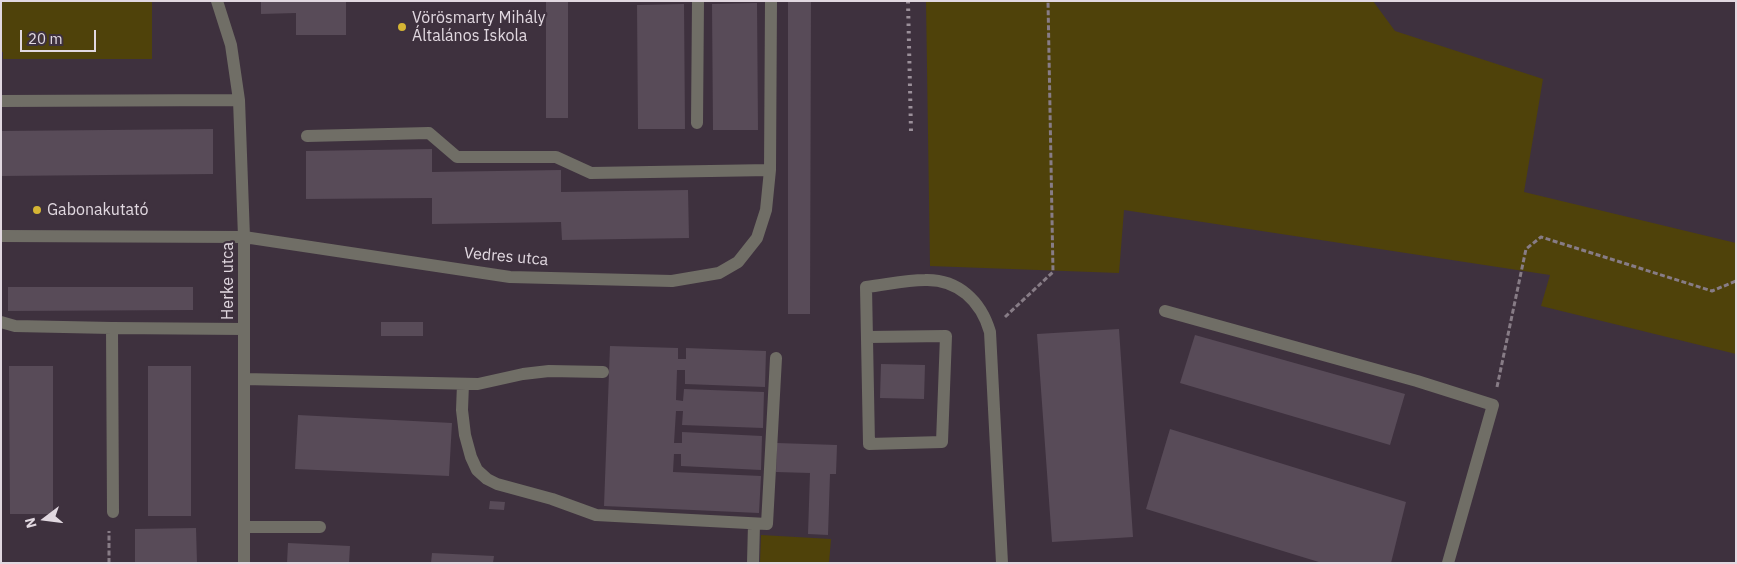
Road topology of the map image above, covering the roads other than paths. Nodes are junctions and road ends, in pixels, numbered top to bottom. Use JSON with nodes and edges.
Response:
{"nodes":[{"id":1,"x":217,"y":1,"type":"edge"},
{"id":2,"x":698,"y":1,"type":"edge"},
{"id":3,"x":771,"y":1,"type":"edge"},
{"id":4,"x":240,"y":100,"type":"junction"},
{"id":5,"x":1,"y":101,"type":"edge"},
{"id":6,"x":697,"y":123,"type":"dead end"},
{"id":7,"x":307,"y":136,"type":"dead end"},
{"id":8,"x":770,"y":170,"type":"junction"},
{"id":9,"x":1,"y":236,"type":"edge"},
{"id":10,"x":244,"y":237,"type":"junction"},
{"id":11,"x":1165,"y":311,"type":"dead end"},
{"id":12,"x":1,"y":322,"type":"edge"},
{"id":13,"x":112,"y":328,"type":"junction"},
{"id":14,"x":244,"y":329,"type":"junction"},
{"id":15,"x":868,"y":337,"type":"junction"},
{"id":16,"x":776,"y":358,"type":"dead end"},
{"id":17,"x":603,"y":372,"type":"dead end"},
{"id":18,"x":244,"y":379,"type":"junction"},
{"id":19,"x":464,"y":384,"type":"junction"},
{"id":20,"x":113,"y":512,"type":"road end"},
{"id":21,"x":754,"y":524,"type":"junction"},
{"id":22,"x":244,"y":527,"type":"junction"},
{"id":23,"x":320,"y":527,"type":"dead end"},
{"id":24,"x":244,"y":563,"type":"edge"},
{"id":25,"x":753,"y":563,"type":"edge"},
{"id":26,"x":1002,"y":563,"type":"edge"},
{"id":27,"x":1448,"y":563,"type":"edge"}],
"edges":[{"from":1,"to":4,"type":"street","name":"Herke utca"},
{"from":2,"to":6,"type":"street"},
{"from":3,"to":8,"type":"street","name":"Vedres utca"},
{"from":4,"to":5,"type":"street"},
{"from":4,"to":10,"type":"street","name":"Herke utca"},
{"from":7,"to":8,"type":"street"},
{"from":8,"to":10,"type":"street","name":"Vedres utca"},
{"from":9,"to":10,"type":"street","name":"Vedres utca"},
{"from":10,"to":14,"type":"street","name":"Herke utca"},
{"from":11,"to":27,"type":"street"},
{"from":12,"to":13,"type":"street"},
{"from":13,"to":14,"type":"street"},
{"from":13,"to":20,"type":"street"},
{"from":14,"to":18,"type":"street","name":"Herke utca"},
{"from":15,"to":15,"type":"street"},
{"from":15,"to":26,"type":"street"},
{"from":16,"to":21,"type":"street"},
{"from":17,"to":19,"type":"street"},
{"from":18,"to":19,"type":"street"},
{"from":18,"to":22,"type":"street","name":"Herke utca"},
{"from":19,"to":21,"type":"street"},
{"from":21,"to":25,"type":"street"},
{"from":22,"to":23,"type":"street"},
{"from":22,"to":24,"type":"street","name":"Herke utca"}]}
